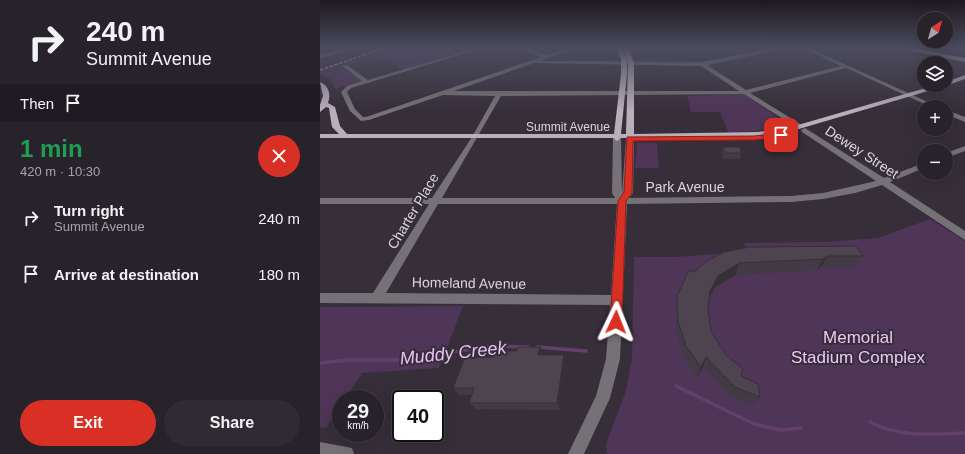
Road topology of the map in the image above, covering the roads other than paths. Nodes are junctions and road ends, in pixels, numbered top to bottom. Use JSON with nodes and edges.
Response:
{"nodes":[{"id":1,"x":349,"y":69,"type":"edge"},
{"id":2,"x":410,"y":69,"type":"edge"},
{"id":3,"x":512,"y":69,"type":"edge"},
{"id":4,"x":623,"y":69,"type":"edge"},
{"id":5,"x":631,"y":69,"type":"edge"},
{"id":6,"x":710,"y":69,"type":"edge"},
{"id":7,"x":834,"y":69,"type":"edge"},
{"id":8,"x":853,"y":69,"type":"edge"},
{"id":9,"x":965,"y":78,"type":"edge"},
{"id":10,"x":367,"y":82,"type":"junction"},
{"id":11,"x":953,"y":82,"type":"edge"},
{"id":12,"x":320,"y":84,"type":"edge"},
{"id":13,"x":745,"y":92,"type":"junction"},
{"id":14,"x":921,"y":92,"type":"edge"},
{"id":15,"x":444,"y":93,"type":"junction"},
{"id":16,"x":499,"y":94,"type":"junction"},
{"id":17,"x":621,"y":94,"type":"junction"},
{"id":18,"x":630,"y":94,"type":"junction"},
{"id":19,"x":908,"y":96,"type":"junction"},
{"id":20,"x":918,"y":100,"type":"edge"},
{"id":21,"x":322,"y":107,"type":"edge"},
{"id":22,"x":953,"y":115,"type":"edge"},
{"id":23,"x":965,"y":120,"type":"edge"},
{"id":24,"x":802,"y":129,"type":"junction"},
{"id":25,"x":320,"y":136,"type":"edge"},
{"id":26,"x":345,"y":136,"type":"junction"},
{"id":27,"x":474,"y":137,"type":"junction"},
{"id":28,"x":618,"y":137,"type":"junction"},
{"id":29,"x":630,"y":137,"type":"junction"},
{"id":30,"x":320,"y":140,"type":"edge"},
{"id":31,"x":965,"y":148,"type":"edge"},
{"id":32,"x":953,"y":153,"type":"edge"},
{"id":33,"x":917,"y":168,"type":"edge"},
{"id":34,"x":883,"y":182,"type":"junction"},
{"id":35,"x":320,"y":201,"type":"edge"},
{"id":36,"x":434,"y":201,"type":"junction"},
{"id":37,"x":622,"y":201,"type":"junction"},
{"id":38,"x":965,"y":236,"type":"edge"},
{"id":39,"x":320,"y":298,"type":"edge"},
{"id":40,"x":377,"y":298,"type":"junction"},
{"id":41,"x":617,"y":300,"type":"junction"},
{"id":42,"x":320,"y":450,"type":"edge"},
{"id":43,"x":346,"y":454,"type":"edge"},
{"id":44,"x":576,"y":454,"type":"edge"}],
"edges":[{"from":1,"to":10,"type":"street"},
{"from":2,"to":10,"type":"street"},
{"from":3,"to":15,"type":"street"},
{"from":4,"to":17,"type":"main road"},
{"from":5,"to":18,"type":"main road"},
{"from":6,"to":13,"type":"street","name":"Dewey Street"},
{"from":7,"to":13,"type":"street"},
{"from":8,"to":19,"type":"street"},
{"from":9,"to":11,"type":"main road"},
{"from":10,"to":15,"type":"street"},
{"from":12,"to":21,"type":"main road"},
{"from":13,"to":18,"type":"street"},
{"from":13,"to":24,"type":"street","name":"Dewey Street"},
{"from":14,"to":19,"type":"main road","name":"Summit Avenue"},
{"from":15,"to":16,"type":"street"},
{"from":16,"to":17,"type":"street"},
{"from":16,"to":27,"type":"street","name":"Charter Place"},
{"from":17,"to":18,"type":"street"},
{"from":17,"to":28,"type":"main road"},
{"from":18,"to":29,"type":"main road"},
{"from":19,"to":20,"type":"street"},
{"from":19,"to":24,"type":"main road","name":"Summit Avenue"},
{"from":21,"to":26,"type":"main road"},
{"from":22,"to":23,"type":"street"},
{"from":24,"to":29,"type":"main road","name":"Summit Avenue"},
{"from":24,"to":34,"type":"street","name":"Dewey Street"},
{"from":25,"to":26,"type":"main road","name":"Summit Avenue"},
{"from":26,"to":27,"type":"main road","name":"Summit Avenue"},
{"from":27,"to":28,"type":"main road","name":"Summit Avenue"},
{"from":27,"to":30,"type":"main road","name":"Summit Avenue"},
{"from":27,"to":36,"type":"street","name":"Charter Place"},
{"from":28,"to":29,"type":"main road","name":"Summit Avenue"},
{"from":28,"to":37,"type":"street"},
{"from":29,"to":37,"type":"street"},
{"from":31,"to":32,"type":"street"},
{"from":33,"to":34,"type":"street","name":"Park Avenue"},
{"from":34,"to":37,"type":"street","name":"Park Avenue"},
{"from":34,"to":38,"type":"street","name":"Dewey Street"},
{"from":35,"to":36,"type":"street","name":"Park Avenue"},
{"from":36,"to":37,"type":"street","name":"Park Avenue"},
{"from":36,"to":40,"type":"street","name":"Charter Place"},
{"from":37,"to":41,"type":"street"},
{"from":39,"to":40,"type":"street","name":"Homeland Avenue"},
{"from":40,"to":41,"type":"street","name":"Homeland Avenue"},
{"from":41,"to":44,"type":"street"},
{"from":42,"to":43,"type":"street"}]}
